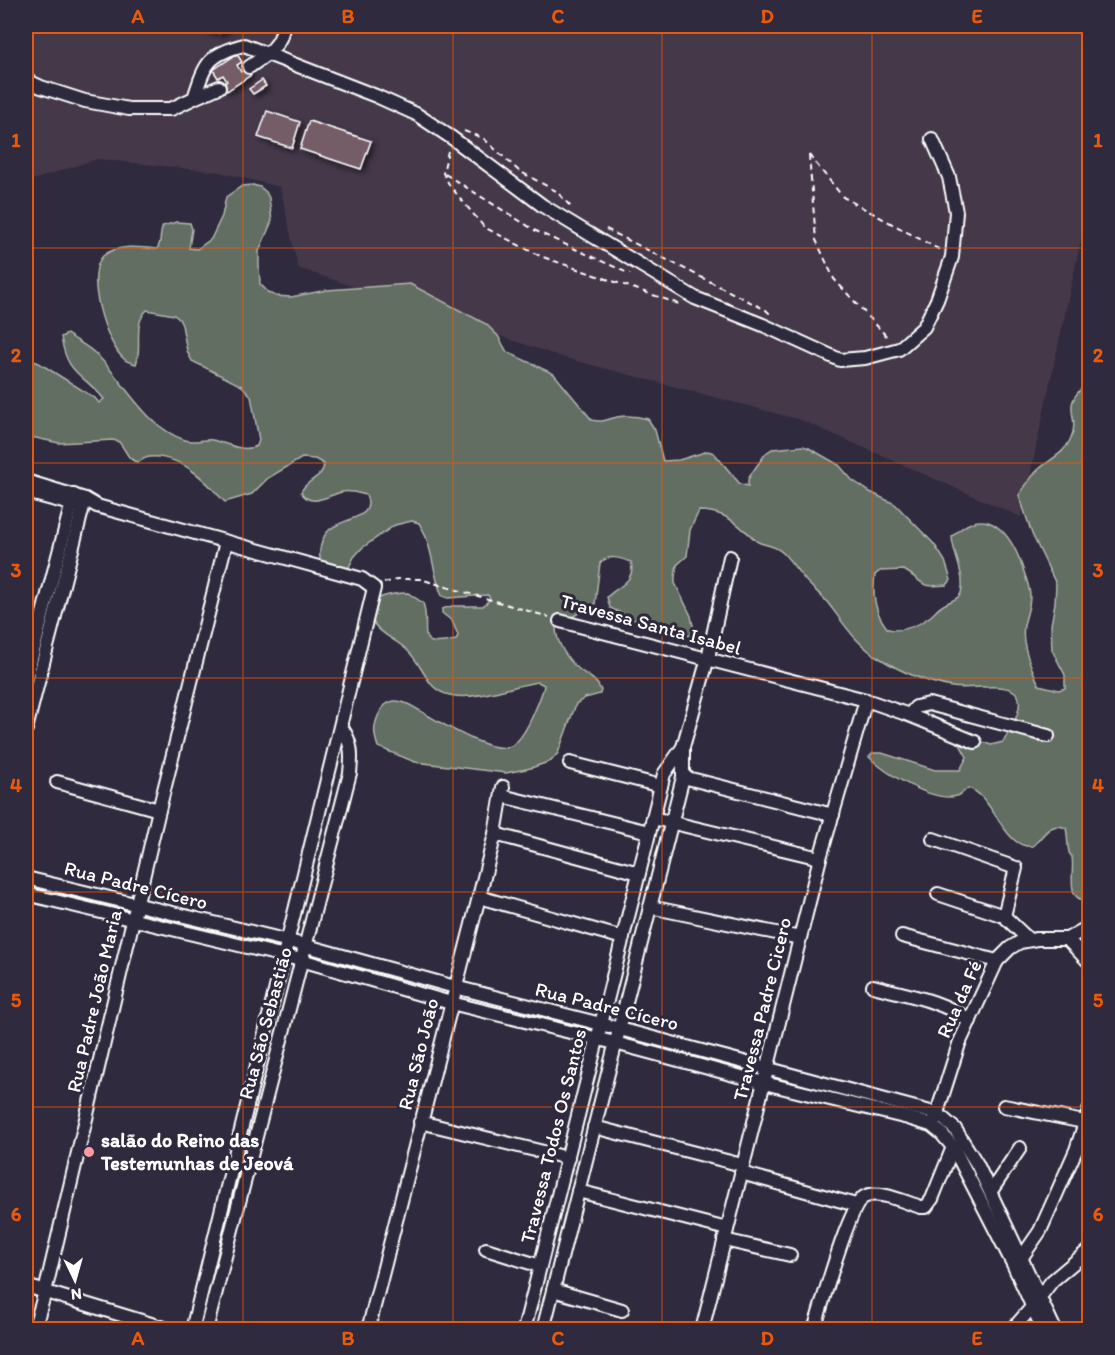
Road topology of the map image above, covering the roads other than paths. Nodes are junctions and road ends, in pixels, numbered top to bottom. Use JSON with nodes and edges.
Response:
{"nodes":[{"id":1,"x":283,"y":26,"type":"edge"},
{"id":2,"x":267,"y":55,"type":"junction"},
{"id":3,"x":249,"y":67,"type":"dead end"},
{"id":4,"x":26,"y":80,"type":"edge"},
{"id":5,"x":219,"y":87,"type":"dead end"},
{"id":6,"x":194,"y":98,"type":"junction"},
{"id":7,"x":932,"y":139,"type":"dead end"},
{"id":8,"x":26,"y":481,"type":"edge"},
{"id":9,"x":26,"y":492,"type":"edge"},
{"id":10,"x":78,"y":501,"type":"junction"},
{"id":11,"x":226,"y":542,"type":"junction"},
{"id":12,"x":730,"y":557,"type":"dead end"},
{"id":13,"x":560,"y":621,"type":"road end"},
{"id":14,"x":708,"y":658,"type":"junction"},
{"id":15,"x":26,"y":678,"type":"edge"},
{"id":16,"x":866,"y":700,"type":"junction"},
{"id":17,"x":909,"y":715,"type":"junction"},
{"id":18,"x":342,"y":728,"type":"junction"},
{"id":19,"x":26,"y":729,"type":"edge"},
{"id":20,"x":1048,"y":736,"type":"dead end"},
{"id":21,"x":975,"y":742,"type":"dead end"},
{"id":22,"x":683,"y":747,"type":"junction"},
{"id":23,"x":570,"y":763,"type":"dead end"},
{"id":24,"x":683,"y":777,"type":"junction"},
{"id":25,"x":57,"y":783,"type":"dead end"},
{"id":26,"x":661,"y":786,"type":"junction"},
{"id":27,"x":159,"y":810,"type":"junction"},
{"id":28,"x":833,"y":815,"type":"junction"},
{"id":29,"x":653,"y":818,"type":"junction"},
{"id":30,"x":671,"y":824,"type":"junction"},
{"id":31,"x":650,"y":832,"type":"junction"},
{"id":32,"x":495,"y":834,"type":"junction"},
{"id":33,"x":933,"y":840,"type":"dead end"},
{"id":34,"x":820,"y":858,"type":"junction"},
{"id":35,"x":639,"y":873,"type":"junction"},
{"id":36,"x":26,"y":878,"type":"edge"},
{"id":37,"x":26,"y":894,"type":"edge"},
{"id":38,"x":939,"y":894,"type":"dead end"},
{"id":39,"x":479,"y":897,"type":"junction"},
{"id":40,"x":136,"y":906,"type":"junction"},
{"id":41,"x":650,"y":907,"type":"junction"},
{"id":42,"x":1004,"y":916,"type":"junction"},
{"id":43,"x":133,"y":920,"type":"junction"},
{"id":44,"x":1089,"y":926,"type":"edge"},
{"id":45,"x":902,"y":936,"type":"dead end"},
{"id":46,"x":623,"y":938,"type":"junction"},
{"id":47,"x":800,"y":938,"type":"junction"},
{"id":48,"x":1028,"y":939,"type":"junction"},
{"id":49,"x":1067,"y":939,"type":"junction"},
{"id":50,"x":289,"y":941,"type":"junction"},
{"id":51,"x":305,"y":945,"type":"junction"},
{"id":52,"x":285,"y":956,"type":"junction"},
{"id":53,"x":302,"y":960,"type":"junction"},
{"id":54,"x":997,"y":961,"type":"junction"},
{"id":55,"x":1089,"y":963,"type":"edge"},
{"id":56,"x":873,"y":986,"type":"dead end"},
{"id":57,"x":455,"y":987,"type":"junction"},
{"id":58,"x":451,"y":1003,"type":"junction"},
{"id":59,"x":969,"y":1021,"type":"junction"},
{"id":60,"x":602,"y":1023,"type":"junction"},
{"id":61,"x":619,"y":1028,"type":"junction"},
{"id":62,"x":598,"y":1039,"type":"junction"},
{"id":63,"x":615,"y":1042,"type":"junction"},
{"id":64,"x":768,"y":1068,"type":"junction"},
{"id":65,"x":764,"y":1083,"type":"junction"},
{"id":66,"x":1004,"y":1106,"type":"dead end"},
{"id":67,"x":1089,"y":1107,"type":"edge"},
{"id":68,"x":934,"y":1120,"type":"junction"},
{"id":69,"x":420,"y":1122,"type":"junction"},
{"id":70,"x":1084,"y":1122,"type":"junction"},
{"id":71,"x":594,"y":1127,"type":"junction"},
{"id":72,"x":242,"y":1130,"type":"junction"},
{"id":73,"x":257,"y":1133,"type":"junction"},
{"id":74,"x":953,"y":1147,"type":"junction"},
{"id":75,"x":1020,"y":1148,"type":"dead end"},
{"id":76,"x":568,"y":1158,"type":"junction"},
{"id":77,"x":742,"y":1169,"type":"junction"},
{"id":78,"x":578,"y":1191,"type":"junction"},
{"id":79,"x":991,"y":1191,"type":"junction"},
{"id":80,"x":856,"y":1205,"type":"junction"},
{"id":81,"x":548,"y":1234,"type":"junction"},
{"id":82,"x":726,"y":1234,"type":"junction"},
{"id":83,"x":566,"y":1238,"type":"junction"},
{"id":84,"x":486,"y":1249,"type":"dead end"},
{"id":85,"x":1089,"y":1249,"type":"edge"},
{"id":86,"x":790,"y":1255,"type":"dead end"},
{"id":87,"x":1022,"y":1257,"type":"junction"},
{"id":88,"x":540,"y":1266,"type":"junction"},
{"id":89,"x":26,"y":1286,"type":"edge"},
{"id":90,"x":553,"y":1290,"type":"junction"},
{"id":91,"x":45,"y":1292,"type":"junction"},
{"id":92,"x":1037,"y":1302,"type":"junction"},
{"id":93,"x":622,"y":1310,"type":"dead end"},
{"id":94,"x":34,"y":1329,"type":"edge"},
{"id":95,"x":171,"y":1329,"type":"edge"},
{"id":96,"x":192,"y":1329,"type":"edge"},
{"id":97,"x":206,"y":1329,"type":"edge"},
{"id":98,"x":368,"y":1329,"type":"edge"},
{"id":99,"x":524,"y":1329,"type":"edge"},
{"id":100,"x":543,"y":1329,"type":"edge"},
{"id":101,"x":702,"y":1329,"type":"edge"},
{"id":102,"x":814,"y":1329,"type":"edge"},
{"id":103,"x":1012,"y":1329,"type":"edge"},
{"id":104,"x":1043,"y":1329,"type":"edge"},
{"id":105,"x":1054,"y":1329,"type":"edge"}],
"edges":[{"from":1,"to":2,"type":"street"},
{"from":2,"to":3,"type":"street"},
{"from":2,"to":6,"type":"street"},
{"from":2,"to":7,"type":"street"},
{"from":4,"to":6,"type":"street"},
{"from":5,"to":6,"type":"street"},
{"from":8,"to":10,"type":"street"},
{"from":9,"to":10,"type":"street"},
{"from":10,"to":11,"type":"street"},
{"from":10,"to":15,"type":"street"},
{"from":10,"to":19,"type":"street"},
{"from":11,"to":18,"type":"street","name":"Rua São Sebastião"},
{"from":11,"to":27,"type":"street","name":"Rua Padre João Maria"},
{"from":12,"to":14,"type":"street","name":"Travessa Todos Os Santos"},
{"from":13,"to":14,"type":"street","name":"Travessa Santa Isabel"},
{"from":14,"to":16,"type":"street","name":"Travessa Santa Isabel"},
{"from":14,"to":22,"type":"street","name":"Travessa Todos Os Santos"},
{"from":16,"to":17,"type":"street","name":"Travessa Santa Isabel"},
{"from":16,"to":28,"type":"street","name":"Travessa Padre Cicero"},
{"from":17,"to":20,"type":"street"},
{"from":17,"to":21,"type":"street","name":"Travessa Santa Isabel"},
{"from":18,"to":50,"type":"street","name":"Rua São Sebastião"},
{"from":18,"to":51,"type":"street","name":"Rua São Sebastião"},
{"from":22,"to":24,"type":"street","name":"Travessa Todos Os Santos"},
{"from":22,"to":26,"type":"street","name":"Travessa Todos Os Santos"},
{"from":23,"to":26,"type":"street"},
{"from":24,"to":28,"type":"street"},
{"from":24,"to":30,"type":"street","name":"Travessa Todos Os Santos"},
{"from":25,"to":27,"type":"street"},
{"from":26,"to":29,"type":"street","name":"Travessa Todos Os Santos"},
{"from":27,"to":40,"type":"street","name":"Rua Padre João Maria"},
{"from":28,"to":34,"type":"street","name":"Travessa Padre Cicero"},
{"from":29,"to":30,"type":"street"},
{"from":29,"to":31,"type":"street","name":"Travessa Todos Os Santos"},
{"from":30,"to":34,"type":"street"},
{"from":30,"to":41,"type":"street","name":"Travessa Todos Os Santos"},
{"from":31,"to":32,"type":"street","name":"Rua São João"},
{"from":31,"to":35,"type":"street","name":"Travessa Todos Os Santos"},
{"from":32,"to":35,"type":"street"},
{"from":32,"to":39,"type":"street","name":"Rua São João"},
{"from":33,"to":42,"type":"street"},
{"from":34,"to":47,"type":"street","name":"Travessa Padre Cicero"},
{"from":35,"to":46,"type":"street","name":"Travessa Todos Os Santos"},
{"from":36,"to":40,"type":"street","name":"Rua Padre Cícero"},
{"from":37,"to":43,"type":"street","name":"Rua Padre Cícero"},
{"from":38,"to":42,"type":"street"},
{"from":39,"to":46,"type":"street"},
{"from":39,"to":57,"type":"street","name":"Rua São João"},
{"from":40,"to":43,"type":"street","name":"Rua Padre João Maria"},
{"from":40,"to":50,"type":"street","name":"Rua Padre Cícero"},
{"from":41,"to":47,"type":"street"},
{"from":41,"to":61,"type":"street","name":"Travessa Todos Os Santos"},
{"from":42,"to":48,"type":"street"},
{"from":43,"to":52,"type":"street","name":"Rua Padre Cícero"},
{"from":43,"to":91,"type":"street","name":"Rua Padre João Maria"},
{"from":44,"to":49,"type":"street"},
{"from":45,"to":54,"type":"street"},
{"from":46,"to":60,"type":"street","name":"Travessa Todos Os Santos"},
{"from":47,"to":64,"type":"street","name":"Travessa Padre Cicero"},
{"from":48,"to":49,"type":"street"},
{"from":48,"to":54,"type":"street","name":"Rua da Fé"},
{"from":49,"to":55,"type":"street"},
{"from":50,"to":51,"type":"street","name":"Rua Padre Cícero"},
{"from":50,"to":52,"type":"street","name":"Rua São Sebastião"},
{"from":51,"to":53,"type":"street","name":"Rua São Sebastião"},
{"from":51,"to":57,"type":"street","name":"Rua Padre Cícero"},
{"from":52,"to":53,"type":"street","name":"Rua Padre Cícero"},
{"from":52,"to":72,"type":"street","name":"Rua São Sebastião"},
{"from":53,"to":58,"type":"street","name":"Rua Padre Cícero"},
{"from":53,"to":73,"type":"street","name":"Rua São Sebastião"},
{"from":54,"to":59,"type":"street","name":"Rua da Fé"},
{"from":56,"to":59,"type":"street"},
{"from":57,"to":58,"type":"street","name":"Rua São João"},
{"from":57,"to":60,"type":"street","name":"Rua Padre Cícero"},
{"from":58,"to":62,"type":"street","name":"Rua Padre Cícero"},
{"from":58,"to":69,"type":"street","name":"Rua São João"},
{"from":59,"to":68,"type":"street","name":"Rua da Fé"},
{"from":60,"to":61,"type":"street","name":"Rua Padre Cícero"},
{"from":60,"to":62,"type":"street","name":"Travessa Todos Os Santos"},
{"from":61,"to":63,"type":"street","name":"Travessa Todos Os Santos"},
{"from":61,"to":64,"type":"street","name":"Rua Padre Cícero"},
{"from":62,"to":63,"type":"street","name":"Rua Padre Cícero"},
{"from":62,"to":76,"type":"street","name":"Travessa Todos Os Santos"},
{"from":63,"to":65,"type":"street","name":"Rua Padre Cícero"},
{"from":63,"to":71,"type":"street","name":"Travessa Todos Os Santos"},
{"from":64,"to":65,"type":"street","name":"Travessa Padre Cicero"},
{"from":64,"to":68,"type":"street","name":"Rua Padre Cícero"},
{"from":65,"to":68,"type":"street","name":"Rua Padre Cícero"},
{"from":65,"to":77,"type":"street","name":"Travessa Padre Cicero"},
{"from":66,"to":70,"type":"street"},
{"from":67,"to":70,"type":"street"},
{"from":68,"to":74,"type":"street","name":"Rua Padre Cícero"},
{"from":68,"to":79,"type":"street","name":"Rua Padre Cícero"},
{"from":69,"to":76,"type":"street"},
{"from":69,"to":98,"type":"street","name":"Rua São João"},
{"from":70,"to":87,"type":"street"},
{"from":71,"to":77,"type":"street"},
{"from":71,"to":78,"type":"street","name":"Travessa Todos Os Santos"},
{"from":72,"to":73,"type":"street"},
{"from":72,"to":96,"type":"street","name":"Rua São Sebastião"},
{"from":73,"to":97,"type":"street","name":"Rua São Sebastião"},
{"from":74,"to":80,"type":"street"},
{"from":74,"to":92,"type":"street","name":"Rua Padre Cícero"},
{"from":75,"to":79,"type":"street"},
{"from":76,"to":81,"type":"street","name":"Travessa Todos Os Santos"},
{"from":77,"to":80,"type":"street"},
{"from":77,"to":82,"type":"street","name":"Travessa Padre Cicero"},
{"from":78,"to":82,"type":"street"},
{"from":78,"to":83,"type":"street","name":"Travessa Todos Os Santos"},
{"from":79,"to":87,"type":"street","name":"Rua Padre Cícero"},
{"from":80,"to":102,"type":"street"},
{"from":81,"to":83,"type":"street"},
{"from":81,"to":88,"type":"street","name":"Travessa Todos Os Santos"},
{"from":82,"to":86,"type":"street"},
{"from":82,"to":101,"type":"street","name":"Travessa Padre Cicero"},
{"from":83,"to":90,"type":"street","name":"Travessa Todos Os Santos"},
{"from":84,"to":88,"type":"street"},
{"from":85,"to":92,"type":"street"},
{"from":87,"to":92,"type":"street","name":"Rua Padre Cícero"},
{"from":88,"to":99,"type":"street","name":"Travessa Todos Os Santos"},
{"from":89,"to":91,"type":"street"},
{"from":90,"to":93,"type":"street"},
{"from":90,"to":100,"type":"street","name":"Travessa Todos Os Santos"},
{"from":91,"to":94,"type":"street","name":"Rua Padre João Maria"},
{"from":91,"to":95,"type":"street"},
{"from":92,"to":103,"type":"street"},
{"from":92,"to":104,"type":"street","name":"Rua Padre Cícero"},
{"from":92,"to":105,"type":"street","name":"Rua Padre Cícero"}]}
